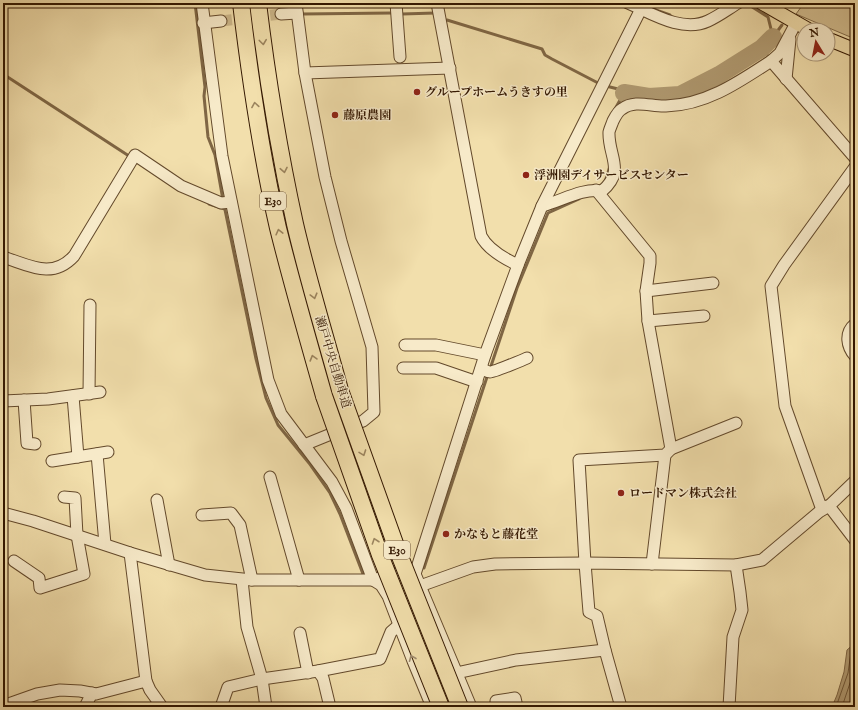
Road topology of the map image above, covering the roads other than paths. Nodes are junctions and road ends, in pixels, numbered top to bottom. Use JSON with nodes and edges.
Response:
{"nodes":[{"id":1,"x":202,"y":3,"type":"edge"},
{"id":2,"x":241,"y":3,"type":"edge"},
{"id":3,"x":258,"y":3,"type":"edge"},
{"id":4,"x":396,"y":3,"type":"edge"},
{"id":5,"x":437,"y":3,"type":"edge"},
{"id":6,"x":628,"y":3,"type":"edge"},
{"id":7,"x":738,"y":3,"type":"edge"},
{"id":8,"x":762,"y":3,"type":"edge"},
{"id":9,"x":643,"y":6,"type":"edge"},
{"id":10,"x":296,"y":8,"type":"edge"},
{"id":11,"x":281,"y":14,"type":"tunnel mouth"},
{"id":12,"x":221,"y":21,"type":"tunnel mouth"},
{"id":13,"x":204,"y":23,"type":"junction"},
{"id":14,"x":793,"y":29,"type":"junction"},
{"id":15,"x":796,"y":29,"type":"edge"},
{"id":16,"x":836,"y":42,"type":"edge"},
{"id":17,"x":855,"y":50,"type":"edge"},
{"id":18,"x":400,"y":57,"type":"dead end"},
{"id":19,"x":771,"y":62,"type":"junction"},
{"id":20,"x":450,"y":68,"type":"junction"},
{"id":21,"x":305,"y":73,"type":"junction"},
{"id":22,"x":787,"y":76,"type":"junction"},
{"id":23,"x":855,"y":158,"type":"edge"},
{"id":24,"x":855,"y":167,"type":"edge"},
{"id":25,"x":596,"y":190,"type":"junction"},
{"id":26,"x":226,"y":203,"type":"junction"},
{"id":27,"x":542,"y":206,"type":"junction"},
{"id":28,"x":3,"y":256,"type":"edge"},
{"id":29,"x":518,"y":265,"type":"junction"},
{"id":30,"x":713,"y":283,"type":"dead end"},
{"id":31,"x":646,"y":290,"type":"junction"},
{"id":32,"x":90,"y":305,"type":"dead end"},
{"id":33,"x":704,"y":316,"type":"dead end"},
{"id":34,"x":648,"y":321,"type":"junction"},
{"id":35,"x":855,"y":324,"type":"edge"},
{"id":36,"x":405,"y":345,"type":"dead end"},
{"id":37,"x":485,"y":355,"type":"junction"},
{"id":38,"x":855,"y":356,"type":"edge"},
{"id":39,"x":527,"y":358,"type":"dead end"},
{"id":40,"x":403,"y":368,"type":"dead end"},
{"id":41,"x":486,"y":371,"type":"junction"},
{"id":42,"x":477,"y":382,"type":"junction"},
{"id":43,"x":73,"y":396,"type":"junction"},
{"id":44,"x":24,"y":400,"type":"junction"},
{"id":45,"x":3,"y":401,"type":"edge"},
{"id":46,"x":736,"y":423,"type":"dead end"},
{"id":47,"x":35,"y":444,"type":"dead end"},
{"id":48,"x":304,"y":445,"type":"junction"},
{"id":49,"x":108,"y":452,"type":"dead end"},
{"id":50,"x":668,"y":452,"type":"junction"},
{"id":51,"x":97,"y":454,"type":"junction"},
{"id":52,"x":78,"y":457,"type":"junction"},
{"id":53,"x":52,"y":461,"type":"dead end"},
{"id":54,"x":270,"y":477,"type":"dead end"},
{"id":55,"x":855,"y":481,"type":"edge"},
{"id":56,"x":64,"y":497,"type":"dead end"},
{"id":57,"x":157,"y":500,"type":"dead end"},
{"id":58,"x":829,"y":506,"type":"junction"},
{"id":59,"x":3,"y":513,"type":"edge"},
{"id":60,"x":202,"y":516,"type":"dead end"},
{"id":61,"x":77,"y":535,"type":"junction"},
{"id":62,"x":855,"y":540,"type":"edge"},
{"id":63,"x":105,"y":544,"type":"junction"},
{"id":64,"x":130,"y":553,"type":"junction"},
{"id":65,"x":14,"y":561,"type":"dead end"},
{"id":66,"x":585,"y":562,"type":"junction"},
{"id":67,"x":652,"y":564,"type":"junction"},
{"id":68,"x":169,"y":565,"type":"junction"},
{"id":69,"x":736,"y":565,"type":"junction"},
{"id":70,"x":415,"y":574,"type":"junction"},
{"id":71,"x":247,"y":580,"type":"junction"},
{"id":72,"x":299,"y":580,"type":"junction"},
{"id":73,"x":374,"y":580,"type":"junction"},
{"id":74,"x":420,"y":586,"type":"junction"},
{"id":75,"x":399,"y":625,"type":"junction"},
{"id":76,"x":300,"y":633,"type":"dead end"},
{"id":77,"x":605,"y":650,"type":"junction"},
{"id":78,"x":313,"y":672,"type":"junction"},
{"id":79,"x":457,"y":673,"type":"junction"},
{"id":80,"x":262,"y":679,"type":"junction"},
{"id":81,"x":421,"y":680,"type":"junction"},
{"id":82,"x":146,"y":681,"type":"junction"},
{"id":83,"x":92,"y":694,"type":"junction"},
{"id":84,"x":496,"y":702,"type":"dead end"},
{"id":85,"x":3,"y":706,"type":"edge"},
{"id":86,"x":84,"y":707,"type":"edge"},
{"id":87,"x":162,"y":707,"type":"edge"},
{"id":88,"x":221,"y":707,"type":"edge"},
{"id":89,"x":266,"y":707,"type":"edge"},
{"id":90,"x":330,"y":707,"type":"edge"},
{"id":91,"x":432,"y":707,"type":"edge"},
{"id":92,"x":441,"y":707,"type":"edge"},
{"id":93,"x":460,"y":707,"type":"edge"},
{"id":94,"x":471,"y":707,"type":"edge"},
{"id":95,"x":517,"y":707,"type":"edge"},
{"id":96,"x":621,"y":707,"type":"edge"},
{"id":97,"x":729,"y":707,"type":"edge"}],
"edges":[{"from":1,"to":13,"type":"street"},
{"from":92,"to":2,"type":"highway","name":"瀬戸中央自動車道","number":"E30","one_way":true,"bridge":true},
{"from":3,"to":93,"type":"highway","name":"瀬戸中央自動車道","number":"E30","one_way":true,"bridge":true},
{"from":4,"to":18,"type":"street"},
{"from":5,"to":20,"type":"street"},
{"from":6,"to":9,"type":"street"},
{"from":7,"to":9,"type":"street"},
{"from":8,"to":14,"type":"main road"},
{"from":9,"to":27,"type":"street"},
{"from":10,"to":11,"type":"street"},
{"from":10,"to":21,"type":"street"},
{"from":12,"to":13,"type":"street"},
{"from":13,"to":26,"type":"street"},
{"from":14,"to":15,"type":"main road"},
{"from":14,"to":19,"type":"street"},
{"from":14,"to":22,"type":"street"},
{"from":16,"to":17,"type":"main road"},
{"from":19,"to":22,"type":"street"},
{"from":19,"to":25,"type":"street"},
{"from":20,"to":21,"type":"street"},
{"from":20,"to":29,"type":"street"},
{"from":21,"to":48,"type":"street"},
{"from":22,"to":23,"type":"street"},
{"from":24,"to":58,"type":"street"},
{"from":25,"to":27,"type":"street"},
{"from":25,"to":31,"type":"street"},
{"from":26,"to":28,"type":"street"},
{"from":26,"to":48,"type":"street"},
{"from":27,"to":29,"type":"street"},
{"from":29,"to":37,"type":"street"},
{"from":30,"to":31,"type":"street"},
{"from":31,"to":34,"type":"street"},
{"from":32,"to":43,"type":"street"},
{"from":33,"to":34,"type":"street"},
{"from":34,"to":50,"type":"street"},
{"from":35,"to":38,"type":"street"},
{"from":36,"to":37,"type":"street"},
{"from":37,"to":41,"type":"street"},
{"from":39,"to":41,"type":"street"},
{"from":40,"to":42,"type":"street"},
{"from":41,"to":42,"type":"street"},
{"from":42,"to":70,"type":"street"},
{"from":43,"to":44,"type":"street"},
{"from":43,"to":52,"type":"street"},
{"from":44,"to":45,"type":"street"},
{"from":44,"to":47,"type":"street"},
{"from":46,"to":50,"type":"street"},
{"from":48,"to":73,"type":"street"},
{"from":49,"to":51,"type":"street"},
{"from":50,"to":66,"type":"street"},
{"from":50,"to":67,"type":"street"},
{"from":51,"to":52,"type":"street"},
{"from":51,"to":63,"type":"street"},
{"from":52,"to":53,"type":"street"},
{"from":54,"to":72,"type":"street"},
{"from":55,"to":58,"type":"street"},
{"from":56,"to":61,"type":"street"},
{"from":57,"to":68,"type":"street"},
{"from":58,"to":62,"type":"street"},
{"from":58,"to":69,"type":"street"},
{"from":59,"to":61,"type":"street"},
{"from":60,"to":71,"type":"street"},
{"from":61,"to":63,"type":"street"},
{"from":61,"to":65,"type":"street"},
{"from":63,"to":64,"type":"street"},
{"from":64,"to":68,"type":"street"},
{"from":64,"to":82,"type":"street"},
{"from":66,"to":67,"type":"street"},
{"from":66,"to":74,"type":"street"},
{"from":66,"to":77,"type":"street"},
{"from":67,"to":69,"type":"street"},
{"from":68,"to":71,"type":"street"},
{"from":69,"to":97,"type":"street"},
{"from":70,"to":73,"type":"street"},
{"from":70,"to":74,"type":"street"},
{"from":71,"to":72,"type":"street"},
{"from":71,"to":80,"type":"street"},
{"from":72,"to":73,"type":"street"},
{"from":73,"to":75,"type":"street"},
{"from":74,"to":79,"type":"street"},
{"from":75,"to":78,"type":"street"},
{"from":81,"to":75,"type":"street","one_way":true},
{"from":76,"to":78,"type":"street"},
{"from":77,"to":79,"type":"street"},
{"from":77,"to":96,"type":"street"},
{"from":78,"to":80,"type":"street"},
{"from":78,"to":90,"type":"street"},
{"from":79,"to":81,"type":"street"},
{"from":79,"to":94,"type":"street"},
{"from":80,"to":88,"type":"street"},
{"from":80,"to":89,"type":"street"},
{"from":81,"to":91,"type":"street"},
{"from":82,"to":83,"type":"street"},
{"from":82,"to":87,"type":"street"},
{"from":83,"to":85,"type":"street"},
{"from":83,"to":86,"type":"street"},
{"from":84,"to":95,"type":"street"}]}
